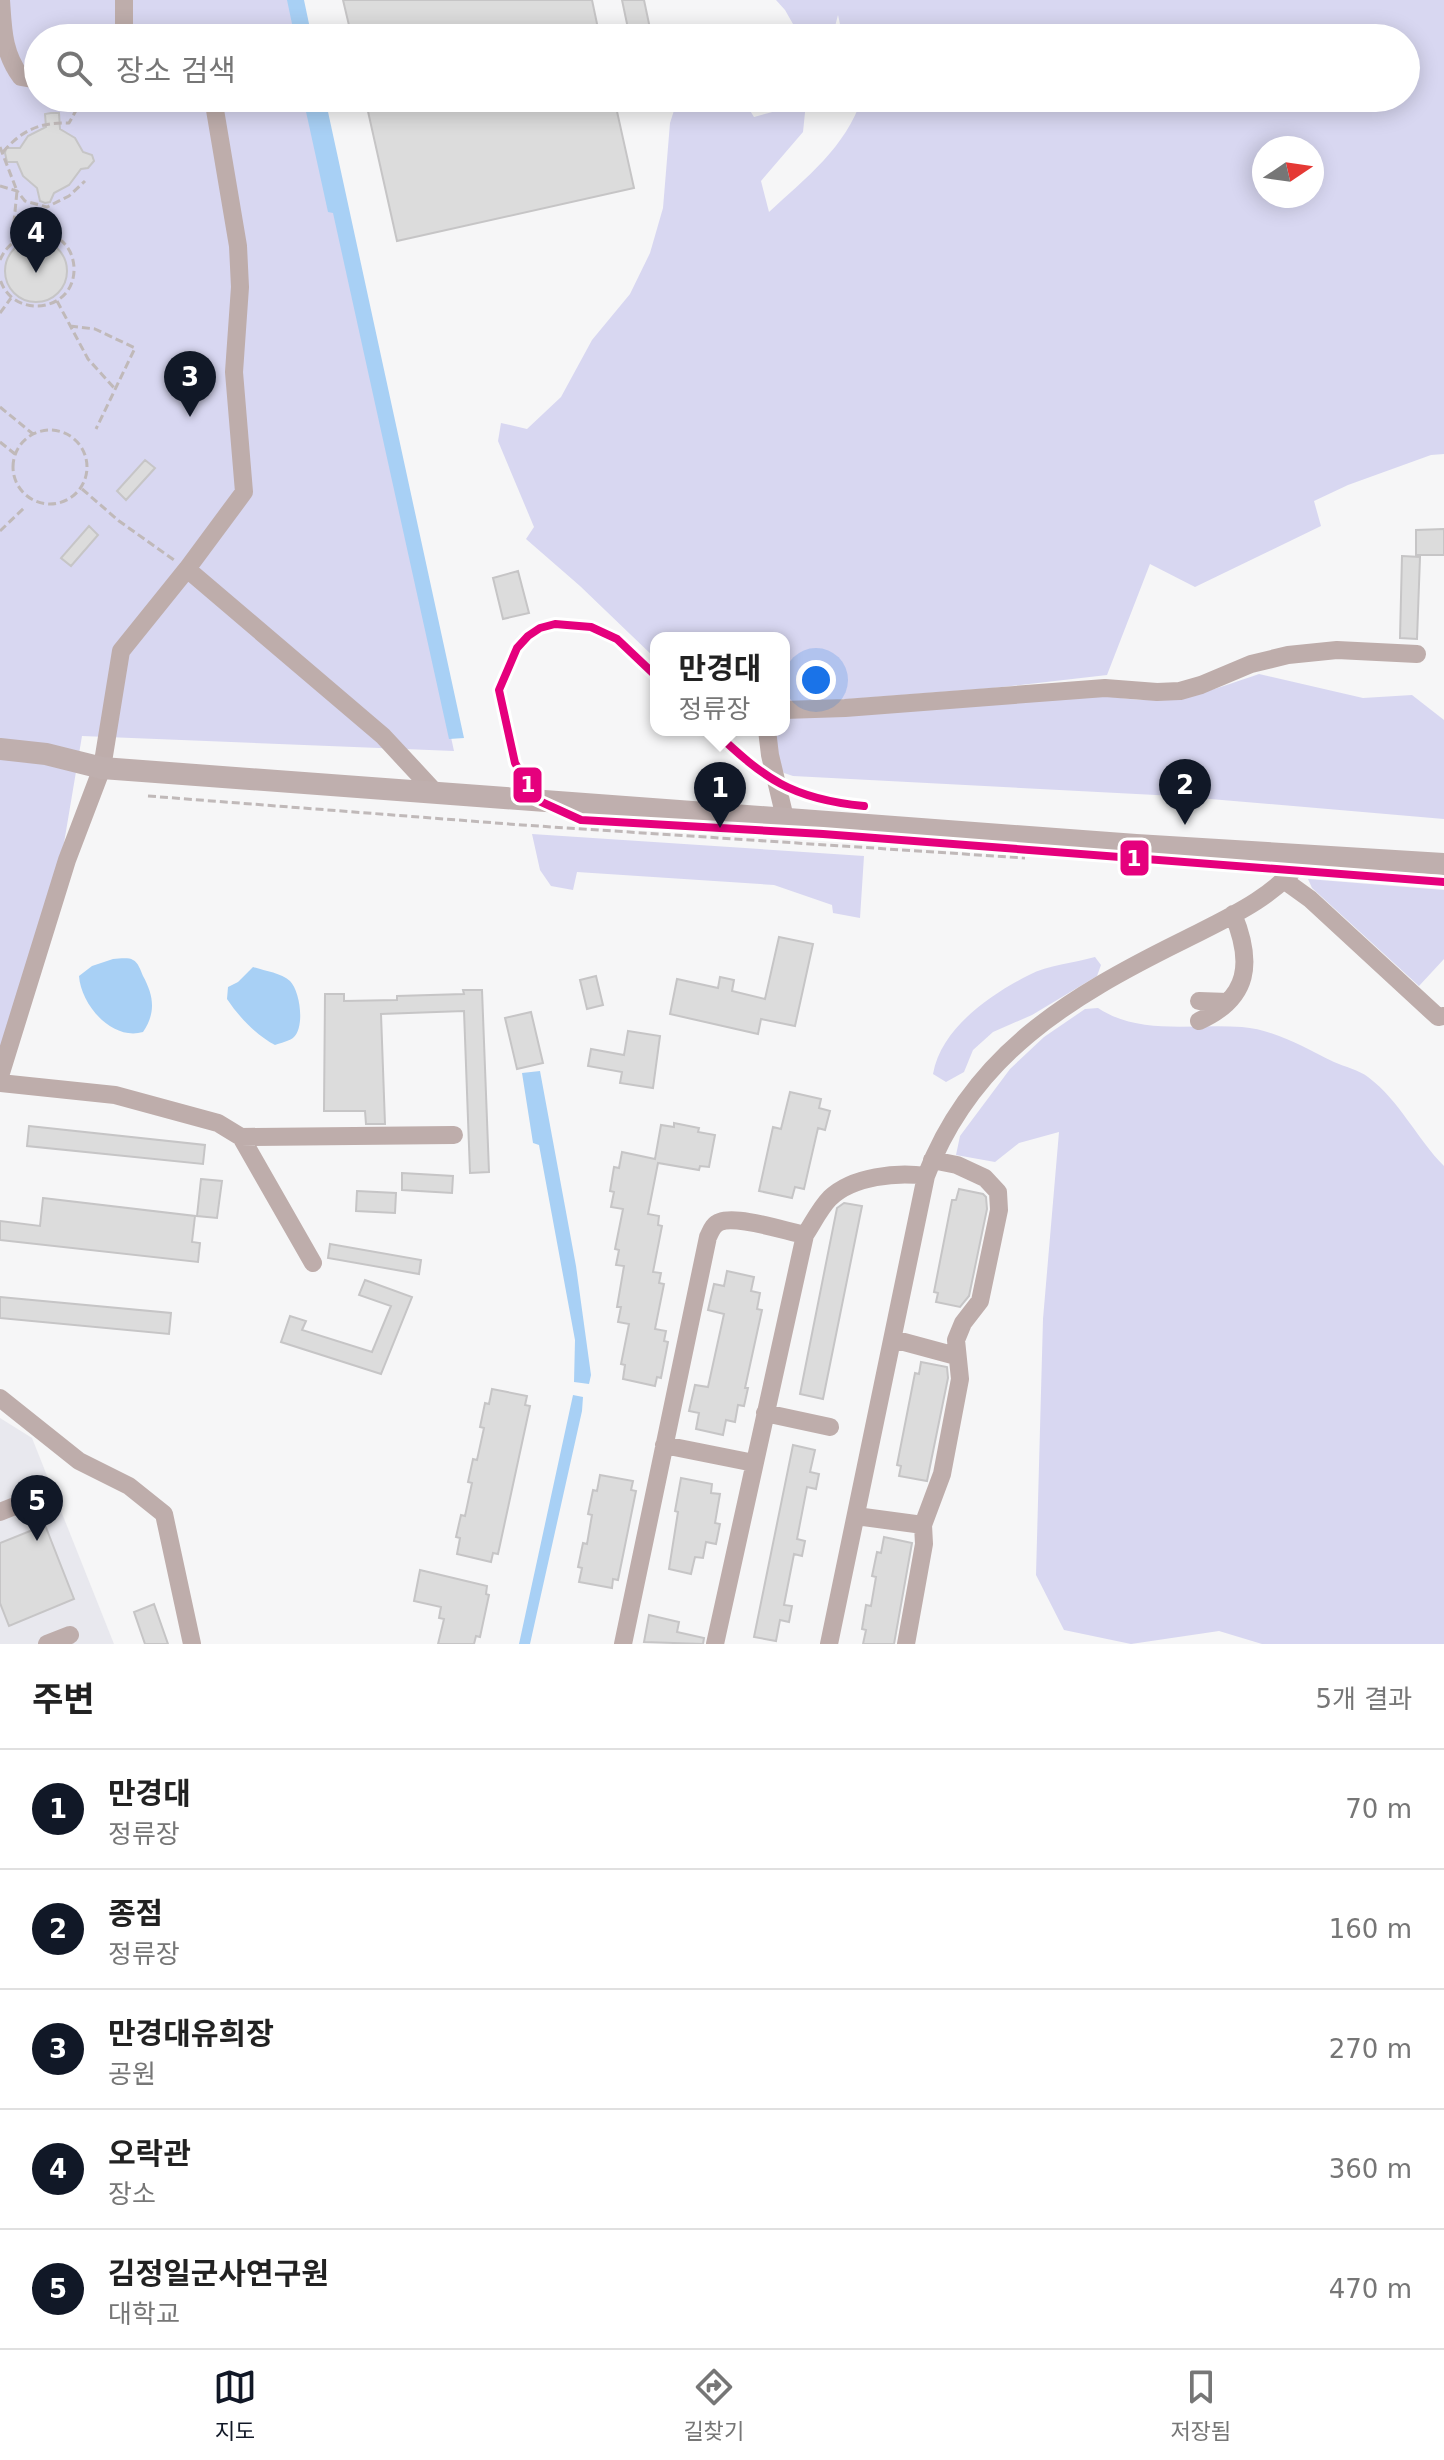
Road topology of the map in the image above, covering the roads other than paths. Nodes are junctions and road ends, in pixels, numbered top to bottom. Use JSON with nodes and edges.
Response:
{"nodes":[{"id":1,"x":1,"y":0,"type":"edge"},
{"id":2,"x":124,"y":0,"type":"edge"},
{"id":3,"x":124,"y":24,"type":"edge"},
{"id":4,"x":24,"y":78,"type":"edge"},
{"id":5,"x":215,"y":112,"type":"edge"},
{"id":6,"x":187,"y":569,"type":"junction"},
{"id":7,"x":1417,"y":654,"type":"dead end"},
{"id":8,"x":790,"y":710,"type":"edge"},
{"id":9,"x":768,"y":736,"type":"edge"},
{"id":10,"x":0,"y":749,"type":"edge"},
{"id":11,"x":102,"y":768,"type":"junction"},
{"id":12,"x":435,"y":792,"type":"junction"},
{"id":13,"x":785,"y":818,"type":"junction"},
{"id":14,"x":1304,"y":857,"type":"junction"},
{"id":15,"x":1444,"y":864,"type":"edge"},
{"id":16,"x":1285,"y":881,"type":"junction"},
{"id":17,"x":1233,"y":914,"type":"junction"},
{"id":18,"x":1199,"y":1001,"type":"dead end"},
{"id":19,"x":1228,"y":1002,"type":"junction"},
{"id":20,"x":1444,"y":1016,"type":"edge"},
{"id":21,"x":1199,"y":1021,"type":"dead end"},
{"id":22,"x":0,"y":1076,"type":"edge"},
{"id":23,"x":0,"y":1083,"type":"edge"},
{"id":24,"x":454,"y":1135,"type":"dead end"},
{"id":25,"x":241,"y":1137,"type":"junction"},
{"id":26,"x":929,"y":1168,"type":"junction"},
{"id":27,"x":805,"y":1235,"type":"junction"},
{"id":28,"x":313,"y":1263,"type":"dead end"},
{"id":29,"x":893,"y":1339,"type":"junction"},
{"id":30,"x":956,"y":1356,"type":"junction"},
{"id":31,"x":0,"y":1398,"type":"edge"},
{"id":32,"x":765,"y":1413,"type":"junction"},
{"id":33,"x":830,"y":1427,"type":"dead end"},
{"id":34,"x":664,"y":1445,"type":"junction"},
{"id":35,"x":754,"y":1463,"type":"junction"},
{"id":36,"x":30,"y":1500,"type":"dead end"},
{"id":37,"x":0,"y":1512,"type":"edge"},
{"id":38,"x":856,"y":1516,"type":"junction"},
{"id":39,"x":923,"y":1525,"type":"junction"},
{"id":40,"x":70,"y":1635,"type":"dead end"},
{"id":41,"x":47,"y":1644,"type":"edge"},
{"id":42,"x":192,"y":1644,"type":"edge"},
{"id":43,"x":623,"y":1644,"type":"edge"},
{"id":44,"x":715,"y":1644,"type":"edge"},
{"id":45,"x":829,"y":1644,"type":"edge"},
{"id":46,"x":906,"y":1644,"type":"edge"}],
"edges":[{"from":1,"to":4,"type":"street"},
{"from":2,"to":3,"type":"street"},
{"from":5,"to":6,"type":"street"},
{"from":6,"to":11,"type":"street"},
{"from":6,"to":12,"type":"street"},
{"from":7,"to":8,"type":"street"},
{"from":9,"to":13,"type":"street"},
{"from":10,"to":11,"type":"main road"},
{"from":11,"to":12,"type":"main road"},
{"from":11,"to":22,"type":"street"},
{"from":12,"to":13,"type":"main road"},
{"from":13,"to":14,"type":"main road"},
{"from":14,"to":15,"type":"main road"},
{"from":14,"to":16,"type":"street"},
{"from":16,"to":17,"type":"street"},
{"from":16,"to":20,"type":"street"},
{"from":17,"to":19,"type":"street"},
{"from":17,"to":26,"type":"street"},
{"from":18,"to":19,"type":"street"},
{"from":19,"to":21,"type":"street"},
{"from":23,"to":25,"type":"street"},
{"from":24,"to":25,"type":"street"},
{"from":25,"to":28,"type":"street"},
{"from":26,"to":27,"type":"street"},
{"from":26,"to":29,"type":"street"},
{"from":26,"to":30,"type":"street"},
{"from":27,"to":32,"type":"street"},
{"from":27,"to":34,"type":"street"},
{"from":29,"to":30,"type":"street"},
{"from":29,"to":38,"type":"street"},
{"from":30,"to":39,"type":"street"},
{"from":31,"to":42,"type":"street"},
{"from":32,"to":33,"type":"street"},
{"from":32,"to":35,"type":"street"},
{"from":34,"to":35,"type":"street"},
{"from":34,"to":43,"type":"street"},
{"from":35,"to":44,"type":"street"},
{"from":36,"to":37,"type":"street"},
{"from":38,"to":39,"type":"street"},
{"from":38,"to":45,"type":"street"},
{"from":39,"to":46,"type":"street"},
{"from":40,"to":41,"type":"street"}]}
